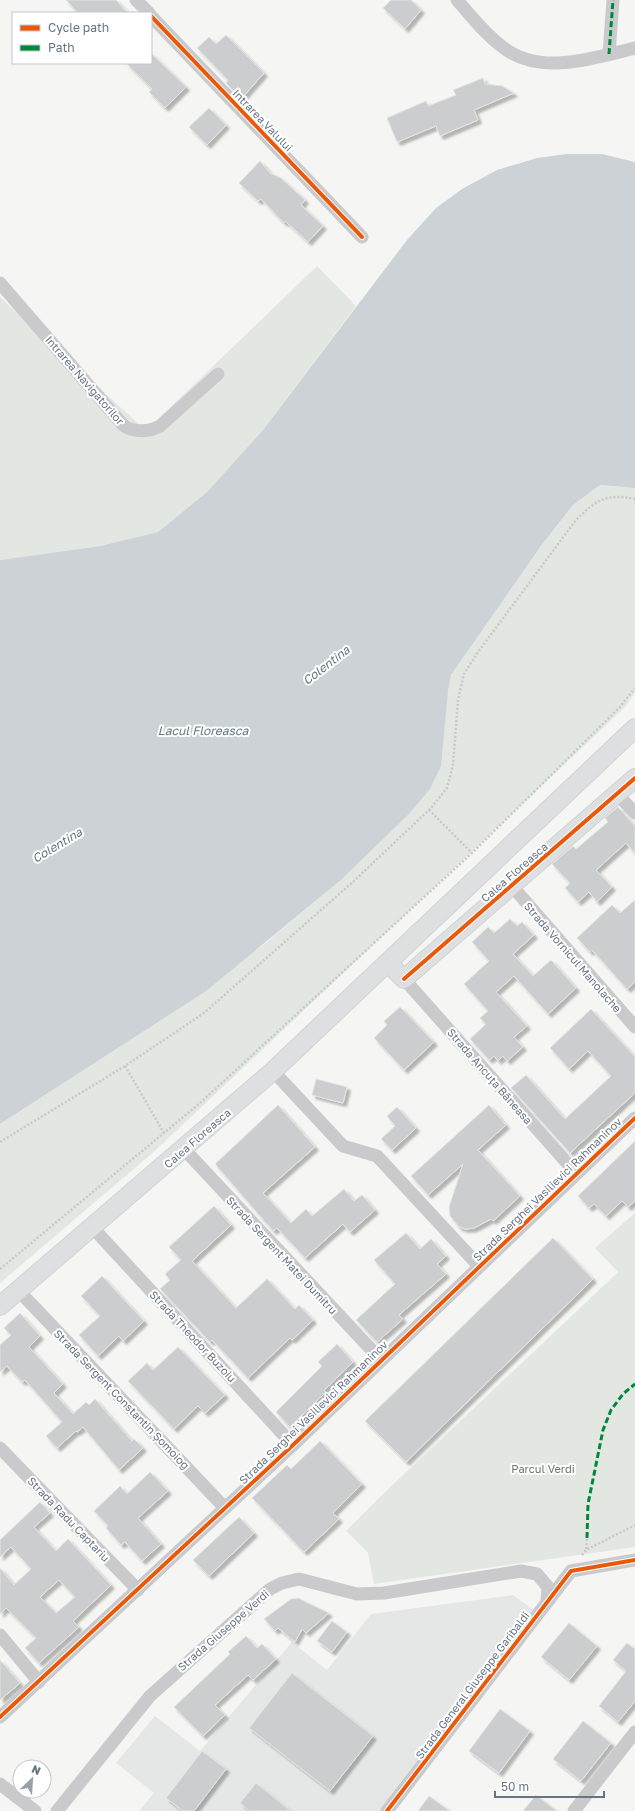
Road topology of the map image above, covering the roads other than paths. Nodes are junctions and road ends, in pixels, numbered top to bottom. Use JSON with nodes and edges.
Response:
{"nodes":[{"id":1,"x":136,"y":0,"type":"edge"},
{"id":2,"x":457,"y":0,"type":"edge"},
{"id":3,"x":613,"y":0,"type":"edge"},
{"id":4,"x":148,"y":12,"type":"edge"},
{"id":5,"x":152,"y":17,"type":"edge"},
{"id":6,"x":635,"y":48,"type":"edge"},
{"id":7,"x":609,"y":54,"type":"junction"},
{"id":8,"x":362,"y":237,"type":"dead end"},
{"id":9,"x":0,"y":283,"type":"edge"},
{"id":10,"x":218,"y":374,"type":"dead end"},
{"id":11,"x":635,"y":728,"type":"edge"},
{"id":12,"x":635,"y":778,"type":"edge"},
{"id":13,"x":617,"y":794,"type":"junction"},
{"id":14,"x":635,"y":813,"type":"edge"},
{"id":15,"x":512,"y":886,"type":"junction"},
{"id":16,"x":392,"y":959,"type":"junction"},
{"id":17,"x":419,"y":966,"type":"junction"},
{"id":18,"x":404,"y":979,"type":"junction"},
{"id":19,"x":635,"y":1027,"type":"edge"},
{"id":20,"x":274,"y":1071,"type":"junction"},
{"id":21,"x":635,"y":1118,"type":"edge"},
{"id":22,"x":184,"y":1149,"type":"junction"},
{"id":23,"x":576,"y":1173,"type":"junction"},
{"id":24,"x":93,"y":1228,"type":"junction"},
{"id":25,"x":479,"y":1266,"type":"junction"},
{"id":26,"x":19,"y":1291,"type":"junction"},
{"id":27,"x":0,"y":1306,"type":"edge"},
{"id":28,"x":381,"y":1360,"type":"junction"},
{"id":29,"x":293,"y":1445,"type":"junction"},
{"id":30,"x":0,"y":1448,"type":"edge"},
{"id":31,"x":225,"y":1508,"type":"junction"},
{"id":32,"x":635,"y":1560,"type":"edge"},
{"id":33,"x":138,"y":1590,"type":"junction"},
{"id":34,"x":547,"y":1601,"type":"junction"},
{"id":35,"x":0,"y":1635,"type":"edge"},
{"id":36,"x":39,"y":1682,"type":"junction"},
{"id":37,"x":0,"y":1717,"type":"edge"},
{"id":38,"x":635,"y":1732,"type":"edge"},
{"id":39,"x":0,"y":1784,"type":"edge"},
{"id":40,"x":35,"y":1811,"type":"edge"},
{"id":41,"x":57,"y":1811,"type":"edge"},
{"id":42,"x":387,"y":1811,"type":"edge"},
{"id":43,"x":574,"y":1811,"type":"edge"}],
"edges":[{"from":1,"to":4,"type":"street"},
{"from":2,"to":7,"type":"street"},
{"from":3,"to":7,"type":"street"},
{"from":5,"to":8,"type":"street","name":"Intrarea Valului"},
{"from":6,"to":7,"type":"street"},
{"from":9,"to":10,"type":"street","name":"Intrarea Navigatorilor"},
{"from":11,"to":16,"type":"main road","name":"Calea Floreasca"},
{"from":12,"to":13,"type":"main road","name":"Calea Floreasca"},
{"from":13,"to":14,"type":"street"},
{"from":13,"to":15,"type":"main road","name":"Calea Floreasca"},
{"from":15,"to":17,"type":"main road","name":"Calea Floreasca"},
{"from":15,"to":19,"type":"street","name":"Strada Vornicul Manolache"},
{"from":16,"to":17,"type":"main road"},
{"from":16,"to":18,"type":"main road"},
{"from":16,"to":20,"type":"main road","name":"Calea Floreasca"},
{"from":17,"to":18,"type":"main road","name":"Calea Floreasca"},
{"from":18,"to":23,"type":"street","name":"Strada Ancuța Băneasa"},
{"from":20,"to":22,"type":"main road","name":"Calea Floreasca"},
{"from":20,"to":25,"type":"street"},
{"from":21,"to":23,"type":"street","name":"Strada Serghei Vasilievici Rahmaninov"},
{"from":22,"to":24,"type":"main road","name":"Calea Floreasca"},
{"from":22,"to":28,"type":"street","name":"Strada Sergent Matei Dumitru"},
{"from":23,"to":25,"type":"street","name":"Strada Serghei Vasilievici Rahmaninov"},
{"from":24,"to":26,"type":"main road","name":"Calea Floreasca"},
{"from":24,"to":29,"type":"street","name":"Strada Theodor Buzoiu"},
{"from":25,"to":28,"type":"street","name":"Strada Serghei Vasilievici Rahmaninov"},
{"from":26,"to":27,"type":"main road","name":"Calea Floreasca"},
{"from":26,"to":31,"type":"street","name":"Strada Sergent Constantin Șomoiog"},
{"from":28,"to":29,"type":"street","name":"Strada Serghei Vasilievici Rahmaninov"},
{"from":29,"to":31,"type":"street","name":"Strada Serghei Vasilievici Rahmaninov"},
{"from":30,"to":33,"type":"street","name":"Strada Radu Captariu"},
{"from":31,"to":33,"type":"street","name":"Strada Serghei Vasilievici Rahmaninov"},
{"from":32,"to":34,"type":"street","name":"Strada General Giuseppe Garibaldi"},
{"from":33,"to":36,"type":"street","name":"Strada Serghei Vasilievici Rahmaninov"},
{"from":34,"to":41,"type":"street","name":"Strada Giuseppe Verdi"},
{"from":34,"to":42,"type":"street","name":"Strada General Giuseppe Garibaldi"},
{"from":35,"to":36,"type":"street"},
{"from":36,"to":37,"type":"street","name":"Strada Serghei Vasilievici Rahmaninov"},
{"from":38,"to":43,"type":"street"},
{"from":39,"to":40,"type":"street"}]}
